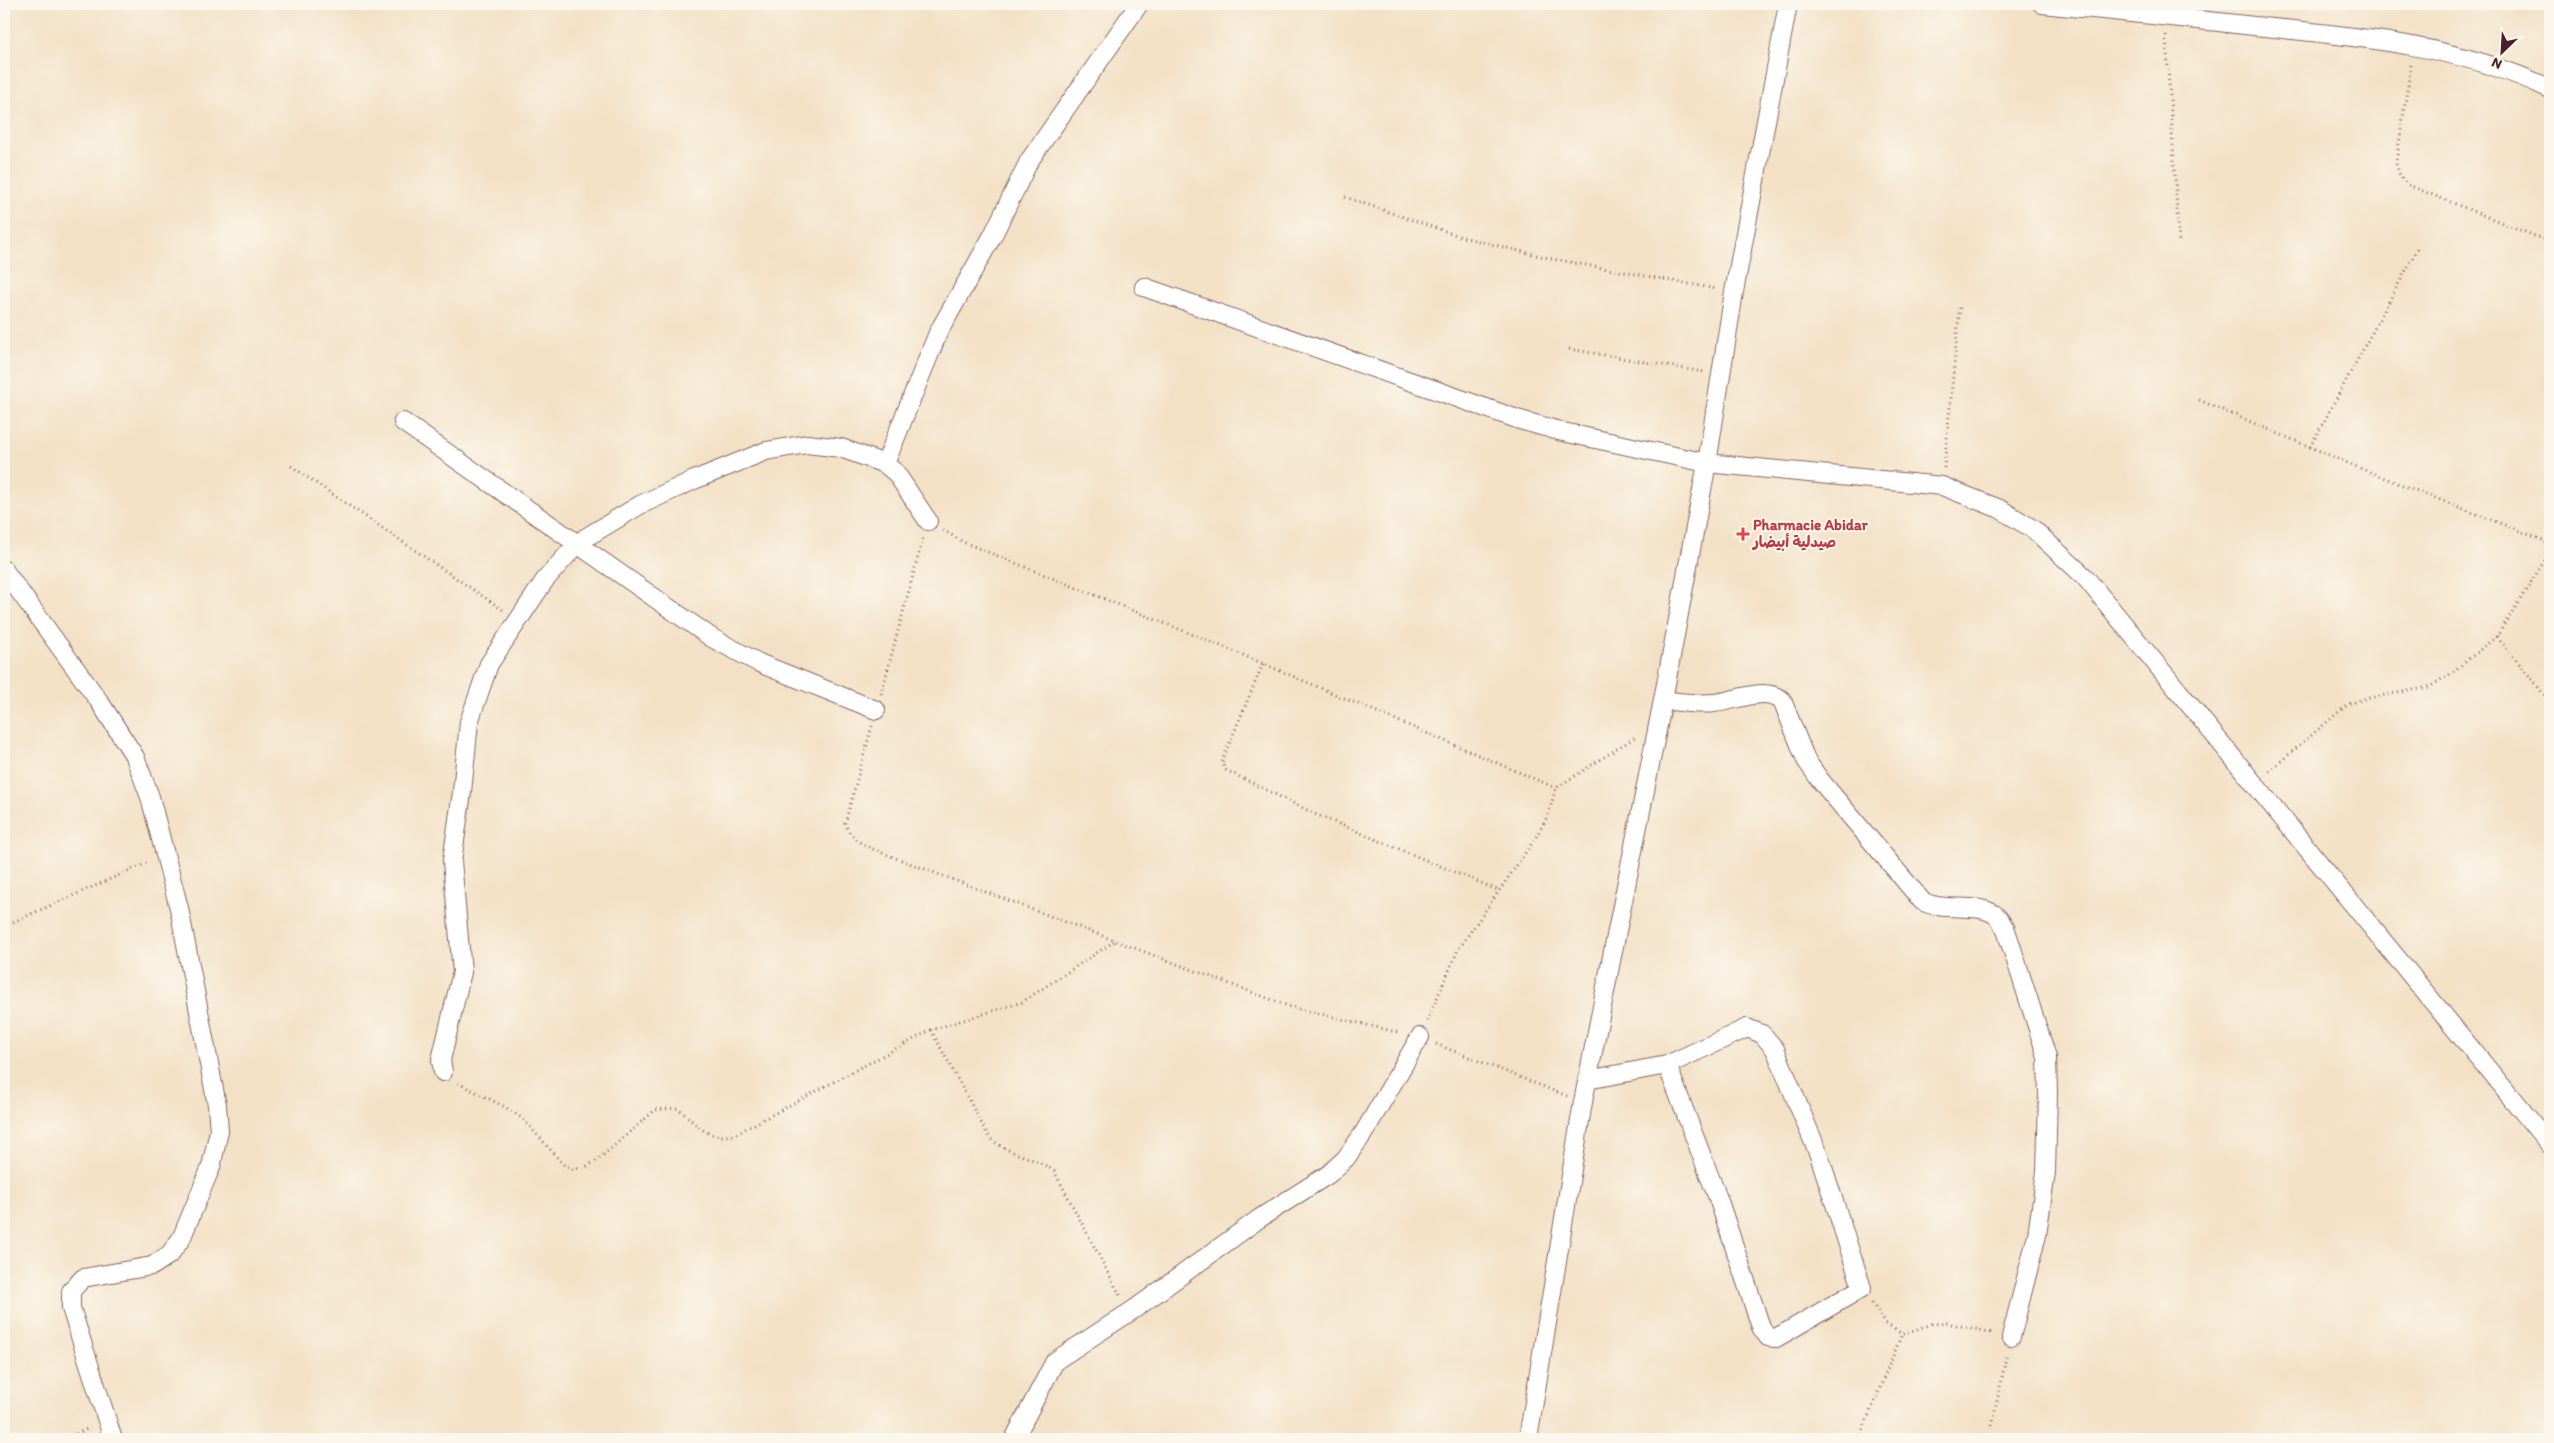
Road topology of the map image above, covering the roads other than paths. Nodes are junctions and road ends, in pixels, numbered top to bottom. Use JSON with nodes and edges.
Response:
{"nodes":[{"id":1,"x":1140,"y":4,"type":"edge"},
{"id":2,"x":1788,"y":4,"type":"edge"},
{"id":3,"x":2042,"y":4,"type":"edge"},
{"id":4,"x":2124,"y":8,"type":"edge"},
{"id":5,"x":2550,"y":89,"type":"edge"},
{"id":6,"x":1144,"y":287,"type":"dead end"},
{"id":7,"x":403,"y":422,"type":"dead end"},
{"id":8,"x":1708,"y":463,"type":"junction"},
{"id":9,"x":885,"y":464,"type":"junction"},
{"id":10,"x":928,"y":520,"type":"road end"},
{"id":11,"x":578,"y":545,"type":"junction"},
{"id":12,"x":4,"y":570,"type":"edge"},
{"id":13,"x":1663,"y":700,"type":"junction"},
{"id":14,"x":876,"y":710,"type":"road end"},
{"id":15,"x":1420,"y":1037,"type":"road end"},
{"id":16,"x":1667,"y":1065,"type":"junction"},
{"id":17,"x":443,"y":1072,"type":"road end"},
{"id":18,"x":1586,"y":1080,"type":"junction"},
{"id":19,"x":2550,"y":1146,"type":"edge"},
{"id":20,"x":2011,"y":1337,"type":"road end"},
{"id":21,"x":113,"y":1439,"type":"edge"},
{"id":22,"x":1014,"y":1439,"type":"edge"},
{"id":23,"x":1528,"y":1439,"type":"edge"}],
"edges":[{"from":1,"to":9,"type":"street"},
{"from":2,"to":8,"type":"street"},
{"from":3,"to":4,"type":"street"},
{"from":4,"to":5,"type":"street"},
{"from":6,"to":8,"type":"street"},
{"from":7,"to":11,"type":"street"},
{"from":8,"to":13,"type":"street"},
{"from":8,"to":19,"type":"street"},
{"from":9,"to":10,"type":"street"},
{"from":9,"to":11,"type":"street"},
{"from":11,"to":14,"type":"street"},
{"from":11,"to":17,"type":"street"},
{"from":12,"to":21,"type":"street"},
{"from":13,"to":18,"type":"street"},
{"from":13,"to":20,"type":"street"},
{"from":15,"to":22,"type":"street"},
{"from":16,"to":16,"type":"street"},
{"from":16,"to":18,"type":"street"},
{"from":18,"to":23,"type":"street"}]}
